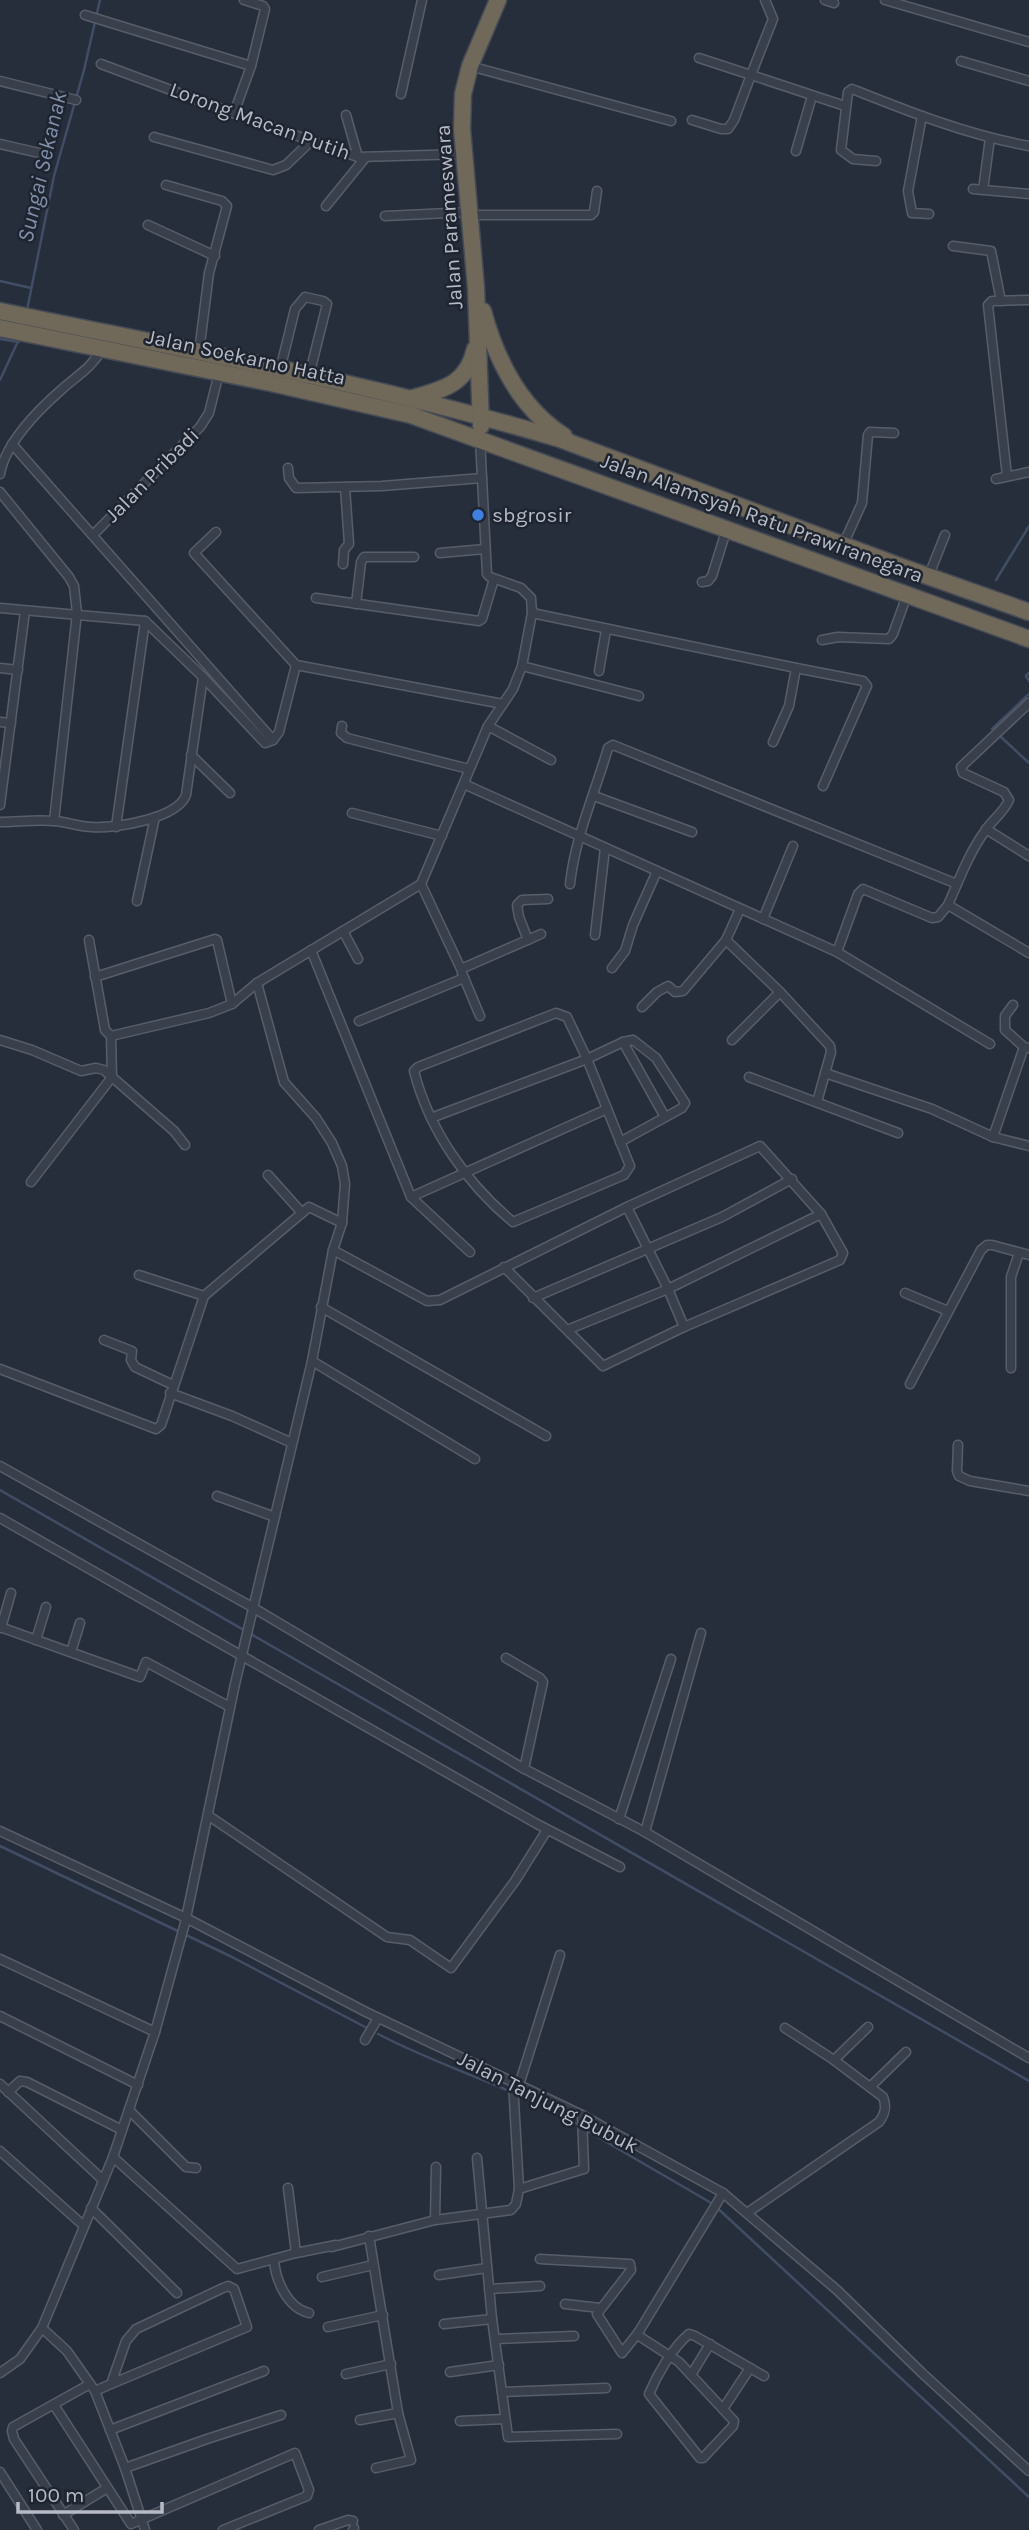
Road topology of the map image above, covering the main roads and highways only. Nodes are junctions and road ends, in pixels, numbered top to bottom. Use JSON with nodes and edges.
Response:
{"nodes":[{"id":1,"x":498,"y":0,"type":"edge"},
{"id":2,"x":477,"y":288,"type":"junction"},
{"id":3,"x":0,"y":311,"type":"edge"},
{"id":4,"x":11,"y":325,"type":"edge"},
{"id":5,"x":478,"y":332,"type":"junction"},
{"id":6,"x":413,"y":398,"type":"junction"},
{"id":7,"x":481,"y":416,"type":"junction"},
{"id":8,"x":480,"y":439,"type":"junction"},
{"id":9,"x":583,"y":448,"type":"junction"},
{"id":10,"x":624,"y":490,"type":"junction"},
{"id":11,"x":1029,"y":612,"type":"edge"},
{"id":12,"x":1029,"y":639,"type":"edge"}],
"edges":[{"from":1,"to":2,"type":"highway","name":"Jalan Parameswara"},
{"from":2,"to":5,"type":"highway","name":"Jalan Parameswara"},
{"from":2,"to":9,"type":"highway"},
{"from":3,"to":4,"type":"highway","name":"Jalan Soekarno Hatta"},
{"from":4,"to":6,"type":"highway","name":"Jalan Soekarno Hatta"},
{"from":4,"to":8,"type":"highway","name":"Jalan Soekarno Hatta"},
{"from":5,"to":6,"type":"highway"},
{"from":5,"to":7,"type":"highway","name":"Jalan Parameswara"},
{"from":6,"to":7,"type":"highway","name":"Jalan Soekarno Hatta"},
{"from":7,"to":8,"type":"highway","name":"Jalan Parameswara"},
{"from":7,"to":9,"type":"highway","name":"Jalan Alamsyah Ratu Prawiranegara"},
{"from":7,"to":10,"type":"highway"},
{"from":8,"to":10,"type":"highway","name":"Jalan Alamsyah Ratu Prawiranegara"},
{"from":9,"to":11,"type":"highway","name":"Jalan Alamsyah Ratu Prawiranegara"},
{"from":10,"to":12,"type":"highway","name":"Jalan Alamsyah Ratu Prawiranegara"}]}
